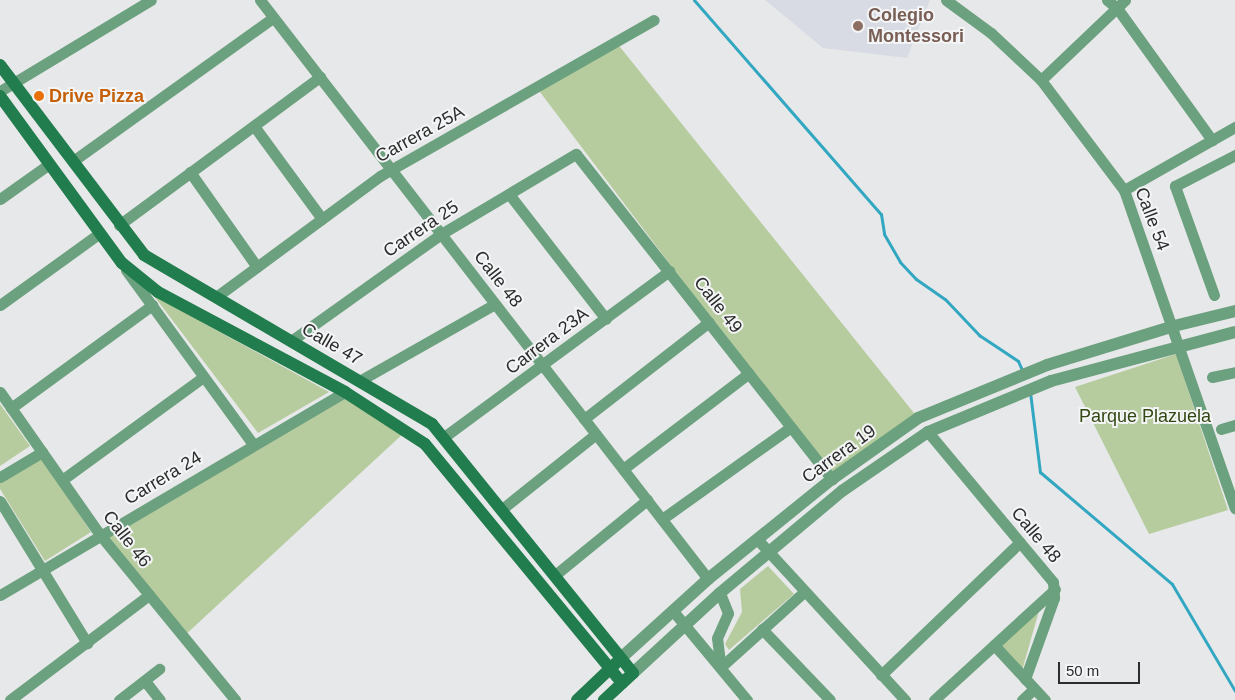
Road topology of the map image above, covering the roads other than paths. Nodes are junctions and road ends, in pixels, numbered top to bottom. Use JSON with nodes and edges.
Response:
{"nodes":[{"id":1,"x":260,"y":0,"type":"edge"},
{"id":2,"x":946,"y":0,"type":"edge"},
{"id":3,"x":1107,"y":0,"type":"edge"},
{"id":4,"x":147,"y":1,"type":"edge"},
{"id":5,"x":1121,"y":4,"type":"edge"},
{"id":6,"x":273,"y":18,"type":"junction"},
{"id":7,"x":654,"y":20,"type":"dead end"},
{"id":8,"x":0,"y":65,"type":"edge"},
{"id":9,"x":320,"y":77,"type":"junction"},
{"id":10,"x":1042,"y":80,"type":"junction"},
{"id":11,"x":14,"y":83,"type":"junction"},
{"id":12,"x":0,"y":91,"type":"edge"},
{"id":13,"x":0,"y":96,"type":"edge"},
{"id":14,"x":254,"y":126,"type":"junction"},
{"id":15,"x":1235,"y":127,"type":"edge"},
{"id":16,"x":1212,"y":140,"type":"junction"},
{"id":17,"x":576,"y":154,"type":"joint"},
{"id":18,"x":1235,"y":155,"type":"edge"},
{"id":19,"x":73,"y":161,"type":"junction"},
{"id":20,"x":49,"y":164,"type":"junction"},
{"id":21,"x":391,"y":170,"type":"junction"},
{"id":22,"x":190,"y":172,"type":"junction"},
{"id":23,"x":1124,"y":190,"type":"junction"},
{"id":24,"x":509,"y":194,"type":"junction"},
{"id":25,"x":0,"y":199,"type":"edge"},
{"id":26,"x":322,"y":218,"type":"junction"},
{"id":27,"x":120,"y":226,"type":"junction"},
{"id":28,"x":100,"y":233,"type":"junction"},
{"id":29,"x":441,"y":234,"type":"junction"},
{"id":30,"x":122,"y":263,"type":"junction"},
{"id":31,"x":257,"y":267,"type":"junction"},
{"id":32,"x":669,"y":271,"type":"junction"},
{"id":33,"x":1214,"y":295,"type":"dead end"},
{"id":34,"x":216,"y":297,"type":"junction"},
{"id":35,"x":495,"y":304,"type":"junction"},
{"id":36,"x":0,"y":305,"type":"edge"},
{"id":37,"x":152,"y":305,"type":"junction"},
{"id":38,"x":1235,"y":312,"type":"edge"},
{"id":39,"x":606,"y":319,"type":"junction"},
{"id":40,"x":709,"y":322,"type":"junction"},
{"id":41,"x":1174,"y":326,"type":"junction"},
{"id":42,"x":1235,"y":332,"type":"edge"},
{"id":43,"x":291,"y":341,"type":"junction"},
{"id":44,"x":1180,"y":345,"type":"junction"},
{"id":45,"x":543,"y":366,"type":"junction"},
{"id":46,"x":1235,"y":372,"type":"edge"},
{"id":47,"x":749,"y":373,"type":"junction"},
{"id":48,"x":203,"y":377,"type":"junction"},
{"id":49,"x":1212,"y":377,"type":"dead end"},
{"id":50,"x":361,"y":380,"type":"junction"},
{"id":51,"x":0,"y":392,"type":"edge"},
{"id":52,"x":345,"y":392,"type":"junction"},
{"id":53,"x":11,"y":408,"type":"junction"},
{"id":54,"x":584,"y":419,"type":"junction"},
{"id":55,"x":1235,"y":425,"type":"edge"},
{"id":56,"x":791,"y":427,"type":"junction"},
{"id":57,"x":1221,"y":429,"type":"dead end"},
{"id":58,"x":928,"y":432,"type":"junction"},
{"id":59,"x":596,"y":434,"type":"junction"},
{"id":60,"x":444,"y":437,"type":"junction"},
{"id":61,"x":253,"y":444,"type":"junction"},
{"id":62,"x":42,"y":452,"type":"junction"},
{"id":63,"x":623,"y":468,"type":"junction"},
{"id":64,"x":0,"y":477,"type":"edge"},
{"id":65,"x":832,"y":479,"type":"junction"},
{"id":66,"x":62,"y":480,"type":"junction"},
{"id":67,"x":647,"y":500,"type":"junction"},
{"id":68,"x":0,"y":501,"type":"edge"},
{"id":69,"x":1235,"y":508,"type":"edge"},
{"id":70,"x":502,"y":509,"type":"junction"},
{"id":71,"x":662,"y":519,"type":"junction"},
{"id":72,"x":510,"y":520,"type":"junction"},
{"id":73,"x":498,"y":530,"type":"junction"},
{"id":74,"x":101,"y":536,"type":"junction"},
{"id":75,"x":757,"y":539,"type":"junction"},
{"id":76,"x":1020,"y":542,"type":"junction"},
{"id":77,"x":769,"y":553,"type":"junction"},
{"id":78,"x":41,"y":571,"type":"junction"},
{"id":79,"x":555,"y":575,"type":"junction"},
{"id":80,"x":708,"y":579,"type":"junction"},
{"id":81,"x":1056,"y":589,"type":"junction"},
{"id":82,"x":804,"y":592,"type":"junction"},
{"id":83,"x":720,"y":593,"type":"junction"},
{"id":84,"x":0,"y":595,"type":"edge"},
{"id":85,"x":149,"y":595,"type":"junction"},
{"id":86,"x":673,"y":611,"type":"junction"},
{"id":87,"x":685,"y":625,"type":"junction"},
{"id":88,"x":762,"y":629,"type":"junction"},
{"id":89,"x":87,"y":643,"type":"junction"},
{"id":90,"x":994,"y":645,"type":"junction"},
{"id":91,"x":621,"y":658,"type":"junction"},
{"id":92,"x":722,"y":666,"type":"junction"},
{"id":93,"x":159,"y":669,"type":"dead end"},
{"id":94,"x":610,"y":669,"type":"junction"},
{"id":95,"x":633,"y":673,"type":"junction"},
{"id":96,"x":881,"y":675,"type":"junction"},
{"id":97,"x":145,"y":680,"type":"junction"},
{"id":98,"x":1026,"y":680,"type":"junction"},
{"id":99,"x":622,"y":683,"type":"junction"},
{"id":100,"x":1034,"y":689,"type":"junction"},
{"id":101,"x":10,"y":700,"type":"edge"},
{"id":102,"x":119,"y":700,"type":"edge"},
{"id":103,"x":160,"y":700,"type":"edge"},
{"id":104,"x":235,"y":700,"type":"edge"},
{"id":105,"x":578,"y":700,"type":"edge"},
{"id":106,"x":604,"y":700,"type":"edge"},
{"id":107,"x":747,"y":700,"type":"edge"},
{"id":108,"x":830,"y":700,"type":"edge"},
{"id":109,"x":905,"y":700,"type":"edge"},
{"id":110,"x":934,"y":700,"type":"edge"},
{"id":111,"x":1022,"y":700,"type":"edge"},
{"id":112,"x":1045,"y":700,"type":"edge"}],
"edges":[{"from":1,"to":6,"type":"street","name":"Calle 48"},
{"from":2,"to":10,"type":"street","name":"Calle 54"},
{"from":3,"to":5,"type":"street"},
{"from":4,"to":11,"type":"street"},
{"from":5,"to":10,"type":"street"},
{"from":5,"to":16,"type":"street"},
{"from":6,"to":9,"type":"street","name":"Calle 48"},
{"from":6,"to":19,"type":"street"},
{"from":7,"to":21,"type":"street","name":"Carrera 25A"},
{"from":8,"to":11,"type":"main road","name":"Calle 47"},
{"from":9,"to":14,"type":"street"},
{"from":9,"to":21,"type":"street","name":"Calle 48"},
{"from":10,"to":23,"type":"street","name":"Calle 54"},
{"from":11,"to":12,"type":"street"},
{"from":11,"to":19,"type":"main road","name":"Calle 47"},
{"from":13,"to":20,"type":"main road","name":"Calle 47"},
{"from":14,"to":22,"type":"street"},
{"from":14,"to":26,"type":"street"},
{"from":15,"to":16,"type":"street"},
{"from":16,"to":23,"type":"street"},
{"from":17,"to":24,"type":"street","name":"Carrera 25"},
{"from":17,"to":32,"type":"street","name":"Calle 49"},
{"from":18,"to":33,"type":"street"},
{"from":19,"to":27,"type":"main road","name":"Calle 47"},
{"from":20,"to":25,"type":"street"},
{"from":20,"to":28,"type":"main road","name":"Calle 47"},
{"from":21,"to":26,"type":"street","name":"Carrera 25A"},
{"from":21,"to":29,"type":"street","name":"Calle 48"},
{"from":22,"to":27,"type":"street"},
{"from":22,"to":31,"type":"street"},
{"from":23,"to":41,"type":"street","name":"Calle 54"},
{"from":24,"to":29,"type":"street","name":"Carrera 25"},
{"from":24,"to":39,"type":"street"},
{"from":26,"to":31,"type":"street","name":"Carrera 25A"},
{"from":27,"to":34,"type":"main road","name":"Calle 47"},
{"from":28,"to":30,"type":"main road","name":"Calle 47"},
{"from":28,"to":36,"type":"street"},
{"from":29,"to":35,"type":"street","name":"Calle 48"},
{"from":29,"to":43,"type":"street","name":"Carrera 25"},
{"from":30,"to":37,"type":"street","name":"Calle 47"},
{"from":30,"to":52,"type":"main road","name":"Calle 47"},
{"from":31,"to":34,"type":"street","name":"Carrera 25A"},
{"from":32,"to":39,"type":"street","name":"Carrera 23A"},
{"from":32,"to":40,"type":"street","name":"Calle 49"},
{"from":34,"to":43,"type":"main road","name":"Calle 47"},
{"from":35,"to":45,"type":"street","name":"Calle 48"},
{"from":35,"to":50,"type":"street"},
{"from":37,"to":48,"type":"street","name":"Calle 47"},
{"from":37,"to":53,"type":"street"},
{"from":38,"to":41,"type":"street"},
{"from":39,"to":45,"type":"street","name":"Carrera 23A"},
{"from":40,"to":47,"type":"street","name":"Calle 49"},
{"from":40,"to":54,"type":"street"},
{"from":41,"to":44,"type":"street","name":"Calle 54"},
{"from":41,"to":65,"type":"street","name":"Carrera 19"},
{"from":42,"to":44,"type":"street"},
{"from":43,"to":50,"type":"main road","name":"Calle 47"},
{"from":44,"to":58,"type":"street","name":"Carrera 19"},
{"from":44,"to":69,"type":"street","name":"Calle 54"},
{"from":45,"to":54,"type":"street","name":"Calle 48"},
{"from":45,"to":60,"type":"street","name":"Carrera 23A"},
{"from":46,"to":49,"type":"street"},
{"from":47,"to":56,"type":"street","name":"Calle 49"},
{"from":47,"to":63,"type":"street"},
{"from":48,"to":61,"type":"street","name":"Calle 47"},
{"from":48,"to":66,"type":"street"},
{"from":50,"to":60,"type":"main road","name":"Calle 47"},
{"from":51,"to":53,"type":"street","name":"Calle 46"},
{"from":52,"to":61,"type":"street","name":"Carrera 24"},
{"from":52,"to":73,"type":"main road","name":"Calle 47"},
{"from":53,"to":62,"type":"street","name":"Calle 46"},
{"from":54,"to":59,"type":"street","name":"Calle 48"},
{"from":55,"to":57,"type":"street"},
{"from":56,"to":65,"type":"street","name":"Calle 49"},
{"from":56,"to":71,"type":"street"},
{"from":58,"to":76,"type":"street","name":"Calle 48"},
{"from":58,"to":77,"type":"street","name":"Carrera 19"},
{"from":59,"to":63,"type":"street","name":"Calle 48"},
{"from":59,"to":70,"type":"street"},
{"from":60,"to":70,"type":"main road","name":"Calle 47"},
{"from":61,"to":74,"type":"street","name":"Carrera 24"},
{"from":62,"to":64,"type":"street"},
{"from":62,"to":66,"type":"street","name":"Calle 46"},
{"from":63,"to":67,"type":"street","name":"Calle 48"},
{"from":65,"to":75,"type":"street","name":"Carrera 19"},
{"from":66,"to":74,"type":"street","name":"Calle 46"},
{"from":67,"to":71,"type":"street","name":"Calle 48"},
{"from":67,"to":79,"type":"street"},
{"from":68,"to":78,"type":"street"},
{"from":70,"to":72,"type":"main road","name":"Calle 47"},
{"from":71,"to":80,"type":"street","name":"Calle 48"},
{"from":72,"to":73,"type":"main road"},
{"from":72,"to":79,"type":"main road","name":"Calle 47"},
{"from":73,"to":94,"type":"main road","name":"Calle 47"},
{"from":74,"to":78,"type":"street","name":"Carrera 24"},
{"from":74,"to":85,"type":"street","name":"Calle 46"},
{"from":75,"to":77,"type":"street"},
{"from":75,"to":80,"type":"street","name":"Carrera 19"},
{"from":76,"to":81,"type":"street","name":"Calle 48"},
{"from":76,"to":96,"type":"street"},
{"from":77,"to":82,"type":"street"},
{"from":77,"to":83,"type":"street","name":"Carrera 19"},
{"from":78,"to":84,"type":"street","name":"Carrera 24"},
{"from":78,"to":89,"type":"street"},
{"from":79,"to":91,"type":"main road","name":"Calle 47"},
{"from":80,"to":86,"type":"street","name":"Carrera 19"},
{"from":81,"to":90,"type":"street"},
{"from":81,"to":98,"type":"street","name":"Calle 48"},
{"from":82,"to":88,"type":"street"},
{"from":82,"to":96,"type":"street"},
{"from":83,"to":87,"type":"street","name":"Carrera 19"},
{"from":83,"to":92,"type":"street"},
{"from":85,"to":89,"type":"street"},
{"from":85,"to":104,"type":"street","name":"Calle 46"},
{"from":86,"to":87,"type":"street"},
{"from":86,"to":91,"type":"street","name":"Carrera 19"},
{"from":87,"to":92,"type":"street"},
{"from":87,"to":95,"type":"street","name":"Carrera 19"},
{"from":88,"to":92,"type":"street"},
{"from":88,"to":108,"type":"street"},
{"from":89,"to":101,"type":"street"},
{"from":90,"to":98,"type":"street"},
{"from":90,"to":110,"type":"street"},
{"from":91,"to":94,"type":"main road","name":"Carrera 19"},
{"from":91,"to":95,"type":"main road","name":"Calle 47"},
{"from":92,"to":107,"type":"street"},
{"from":93,"to":97,"type":"street"},
{"from":94,"to":99,"type":"main road","name":"Calle 47"},
{"from":94,"to":105,"type":"main road","name":"Carrera 19"},
{"from":95,"to":99,"type":"main road","name":"Carrera 19"},
{"from":96,"to":109,"type":"street"},
{"from":97,"to":102,"type":"street"},
{"from":97,"to":103,"type":"street"},
{"from":98,"to":100,"type":"street"},
{"from":99,"to":106,"type":"main road","name":"Carrera 19"},
{"from":100,"to":111,"type":"street"},
{"from":100,"to":112,"type":"street"}]}
